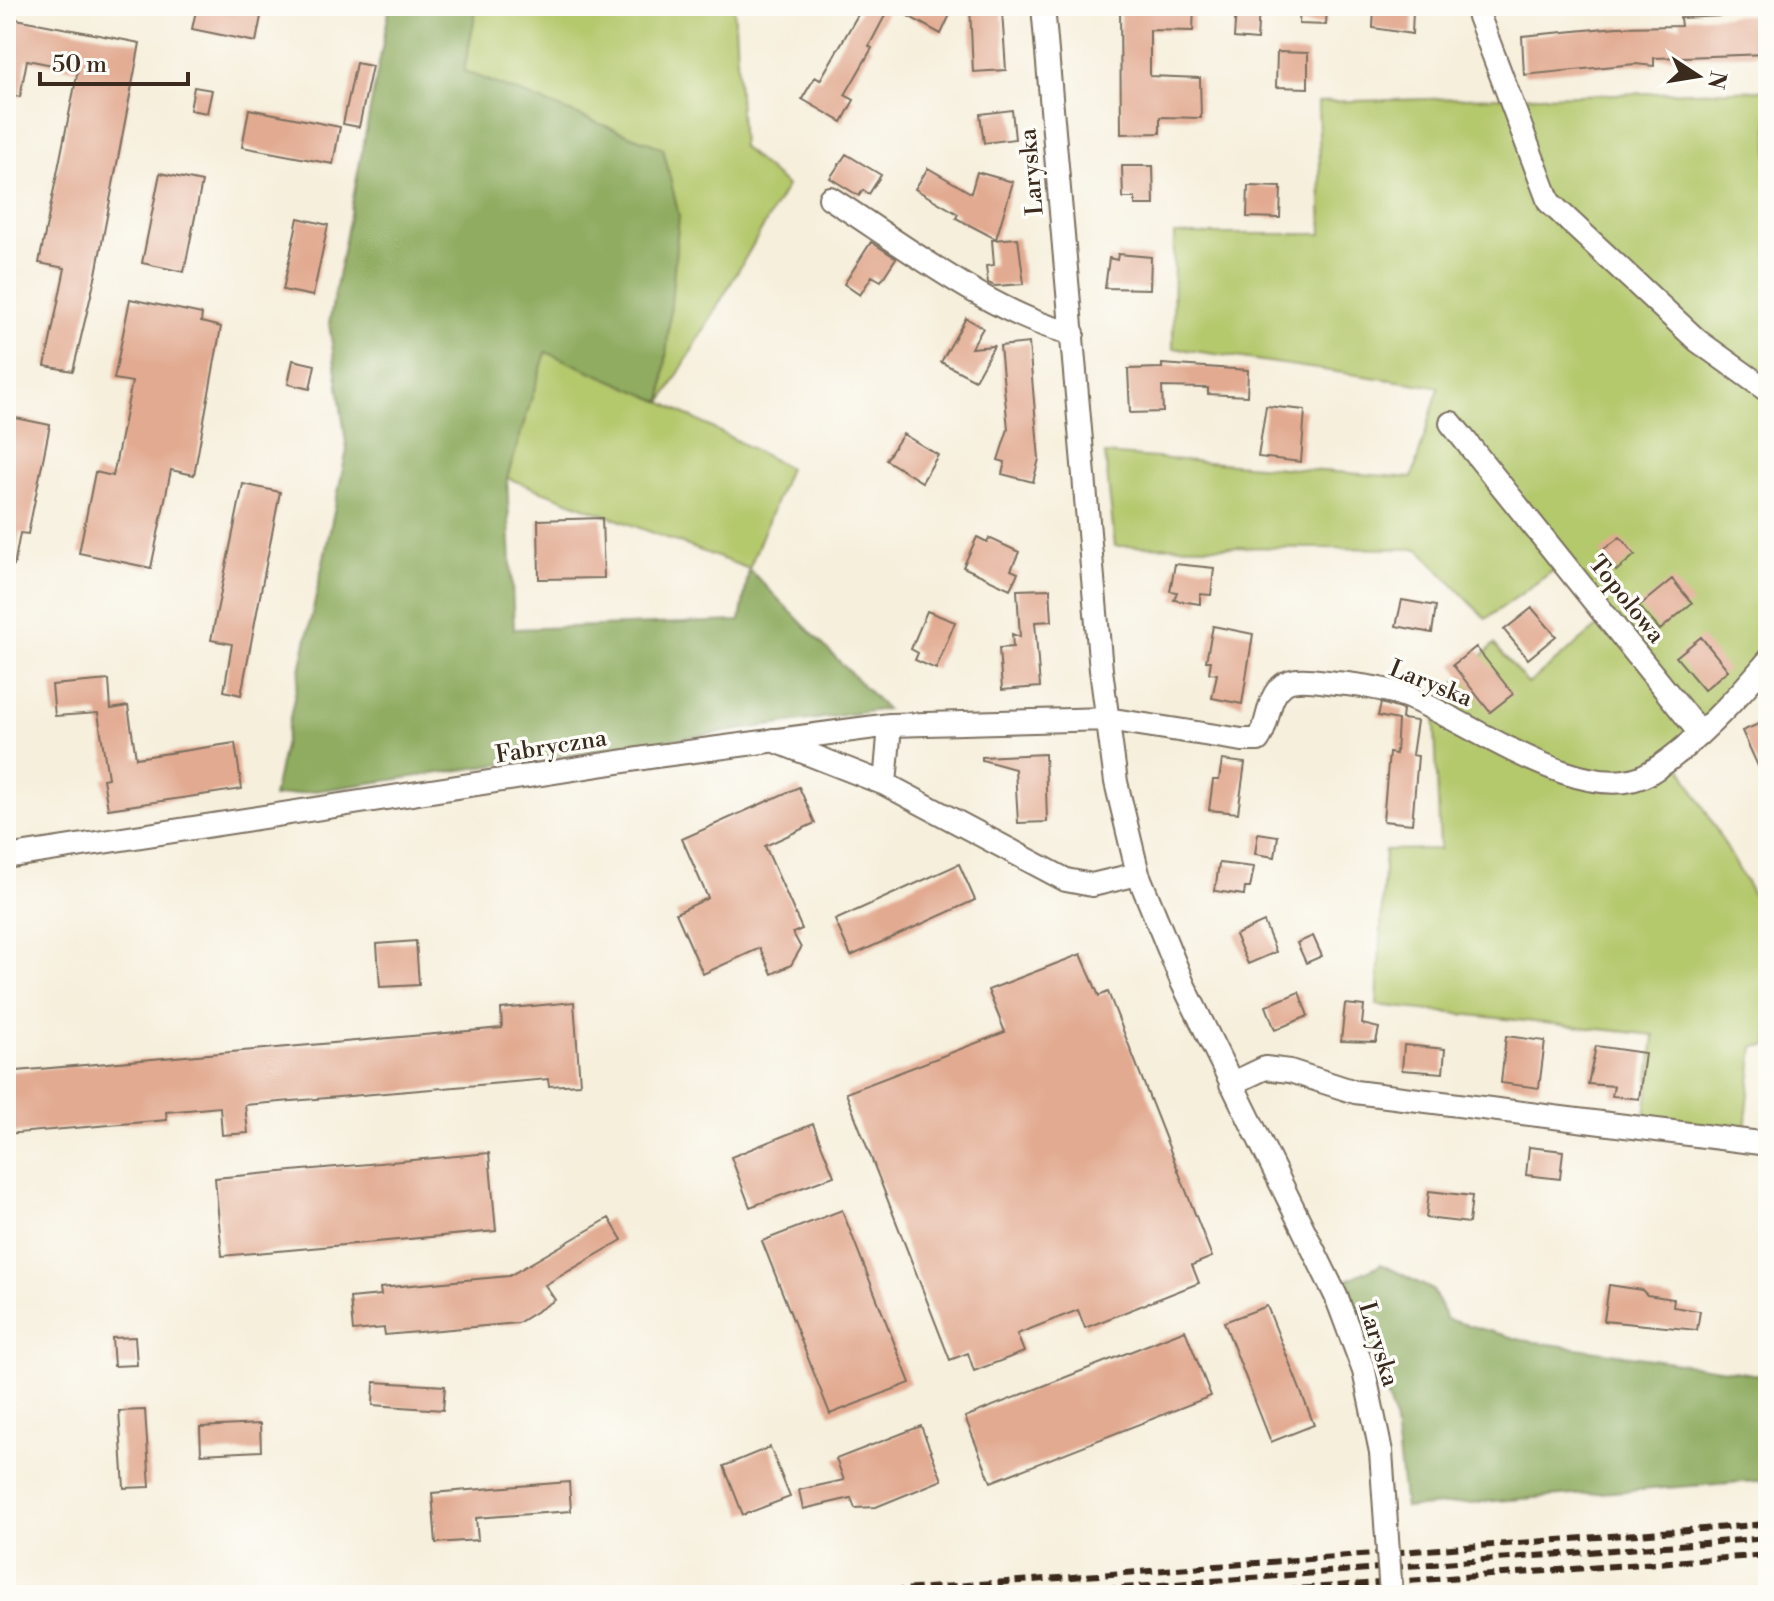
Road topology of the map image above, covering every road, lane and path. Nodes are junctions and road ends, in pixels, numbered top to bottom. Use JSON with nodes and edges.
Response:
{"nodes":[{"id":1,"x":1043,"y":6,"type":"edge"},
{"id":2,"x":1475,"y":6,"type":"edge"},
{"id":3,"x":830,"y":198,"type":"dead end"},
{"id":4,"x":1073,"y":333,"type":"junction"},
{"id":5,"x":1768,"y":391,"type":"edge"},
{"id":6,"x":1451,"y":423,"type":"dead end"},
{"id":7,"x":1768,"y":661,"type":"edge"},
{"id":8,"x":1107,"y":719,"type":"junction"},
{"id":9,"x":890,"y":725,"type":"junction"},
{"id":10,"x":1699,"y":732,"type":"junction"},
{"id":11,"x":771,"y":739,"type":"junction"},
{"id":12,"x":885,"y":784,"type":"junction"},
{"id":13,"x":6,"y":857,"type":"edge"},
{"id":14,"x":1138,"y":874,"type":"junction"},
{"id":15,"x":1231,"y":1084,"type":"junction"},
{"id":16,"x":1768,"y":1144,"type":"edge"},
{"id":17,"x":1391,"y":1595,"type":"edge"}],
"edges":[{"from":1,"to":4,"type":"street","name":"Laryska"},
{"from":2,"to":5,"type":"street"},
{"from":3,"to":4,"type":"street"},
{"from":4,"to":8,"type":"street","name":"Laryska"},
{"from":6,"to":10,"type":"street","name":"Topolowa"},
{"from":7,"to":10,"type":"street"},
{"from":8,"to":9,"type":"street","name":"Fabryczna"},
{"from":8,"to":10,"type":"street","name":"Laryska"},
{"from":8,"to":14,"type":"street","name":"Laryska"},
{"from":9,"to":11,"type":"street","name":"Fabryczna"},
{"from":9,"to":12,"type":"street"},
{"from":11,"to":12,"type":"street"},
{"from":11,"to":13,"type":"street","name":"Fabryczna"},
{"from":12,"to":14,"type":"street"},
{"from":14,"to":15,"type":"street","name":"Laryska"},
{"from":15,"to":16,"type":"street"},
{"from":15,"to":17,"type":"street","name":"Laryska","bridge":true}]}
